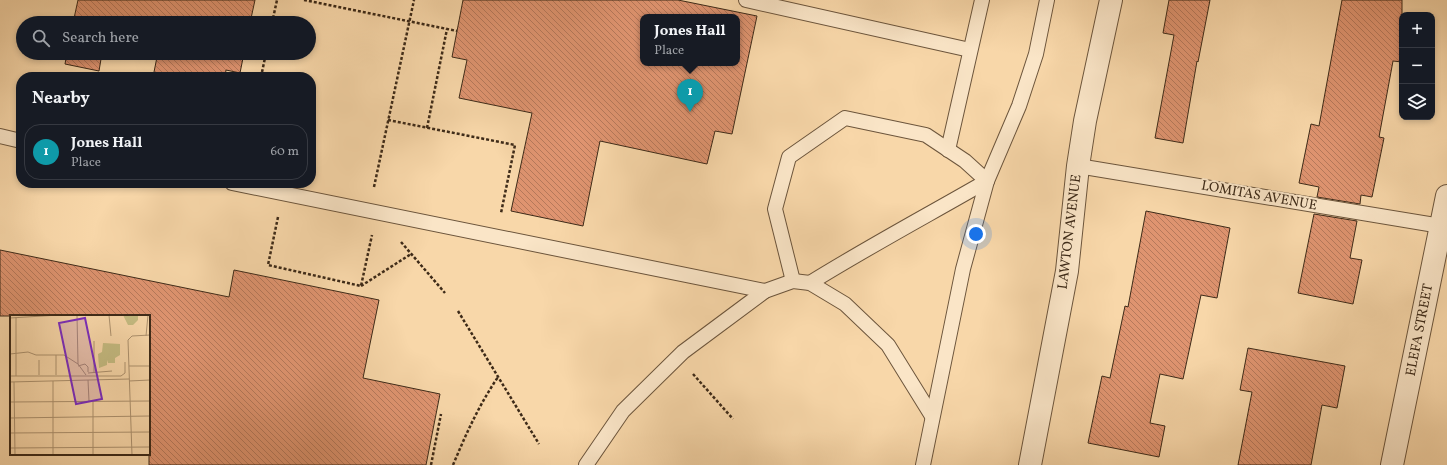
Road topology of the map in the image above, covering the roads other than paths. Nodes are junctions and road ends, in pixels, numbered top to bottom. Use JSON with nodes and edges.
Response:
{"nodes":[{"id":1,"x":746,"y":0,"type":"edge"},
{"id":2,"x":982,"y":0,"type":"edge"},
{"id":3,"x":1047,"y":0,"type":"edge"},
{"id":4,"x":1110,"y":0,"type":"edge"},
{"id":5,"x":970,"y":50,"type":"junction"},
{"id":6,"x":0,"y":136,"type":"edge"},
{"id":7,"x":16,"y":140,"type":"edge"},
{"id":8,"x":948,"y":150,"type":"junction"},
{"id":9,"x":1078,"y":166,"type":"junction"},
{"id":10,"x":987,"y":181,"type":"junction"},
{"id":11,"x":258,"y":188,"type":"edge"},
{"id":12,"x":1447,"y":196,"type":"edge"},
{"id":13,"x":1441,"y":226,"type":"junction"},
{"id":14,"x":793,"y":281,"type":"junction"},
{"id":15,"x":810,"y":283,"type":"junction"},
{"id":16,"x":765,"y":291,"type":"junction"},
{"id":17,"x":932,"y":416,"type":"junction"},
{"id":18,"x":586,"y":465,"type":"edge"},
{"id":19,"x":923,"y":465,"type":"edge"},
{"id":20,"x":1030,"y":465,"type":"edge"},
{"id":21,"x":1392,"y":465,"type":"edge"}],
"edges":[{"from":1,"to":5,"type":"lane"},
{"from":2,"to":5,"type":"lane"},
{"from":3,"to":10,"type":"lane"},
{"from":4,"to":9,"type":"street","name":"LAWTON AVENUE"},
{"from":5,"to":8,"type":"lane"},
{"from":6,"to":7,"type":"lane"},
{"from":8,"to":10,"type":"lane"},
{"from":8,"to":14,"type":"lane"},
{"from":9,"to":13,"type":"lane","name":"LOMITAS AVENUE"},
{"from":9,"to":20,"type":"street","name":"LAWTON AVENUE"},
{"from":10,"to":15,"type":"lane"},
{"from":10,"to":17,"type":"lane"},
{"from":11,"to":16,"type":"lane"},
{"from":12,"to":13,"type":"street","name":"ELEFA STREET"},
{"from":13,"to":21,"type":"street","name":"ELEFA STREET"},
{"from":14,"to":15,"type":"lane"},
{"from":14,"to":16,"type":"lane"},
{"from":15,"to":17,"type":"lane"},
{"from":16,"to":18,"type":"lane"},
{"from":17,"to":19,"type":"lane"}]}
